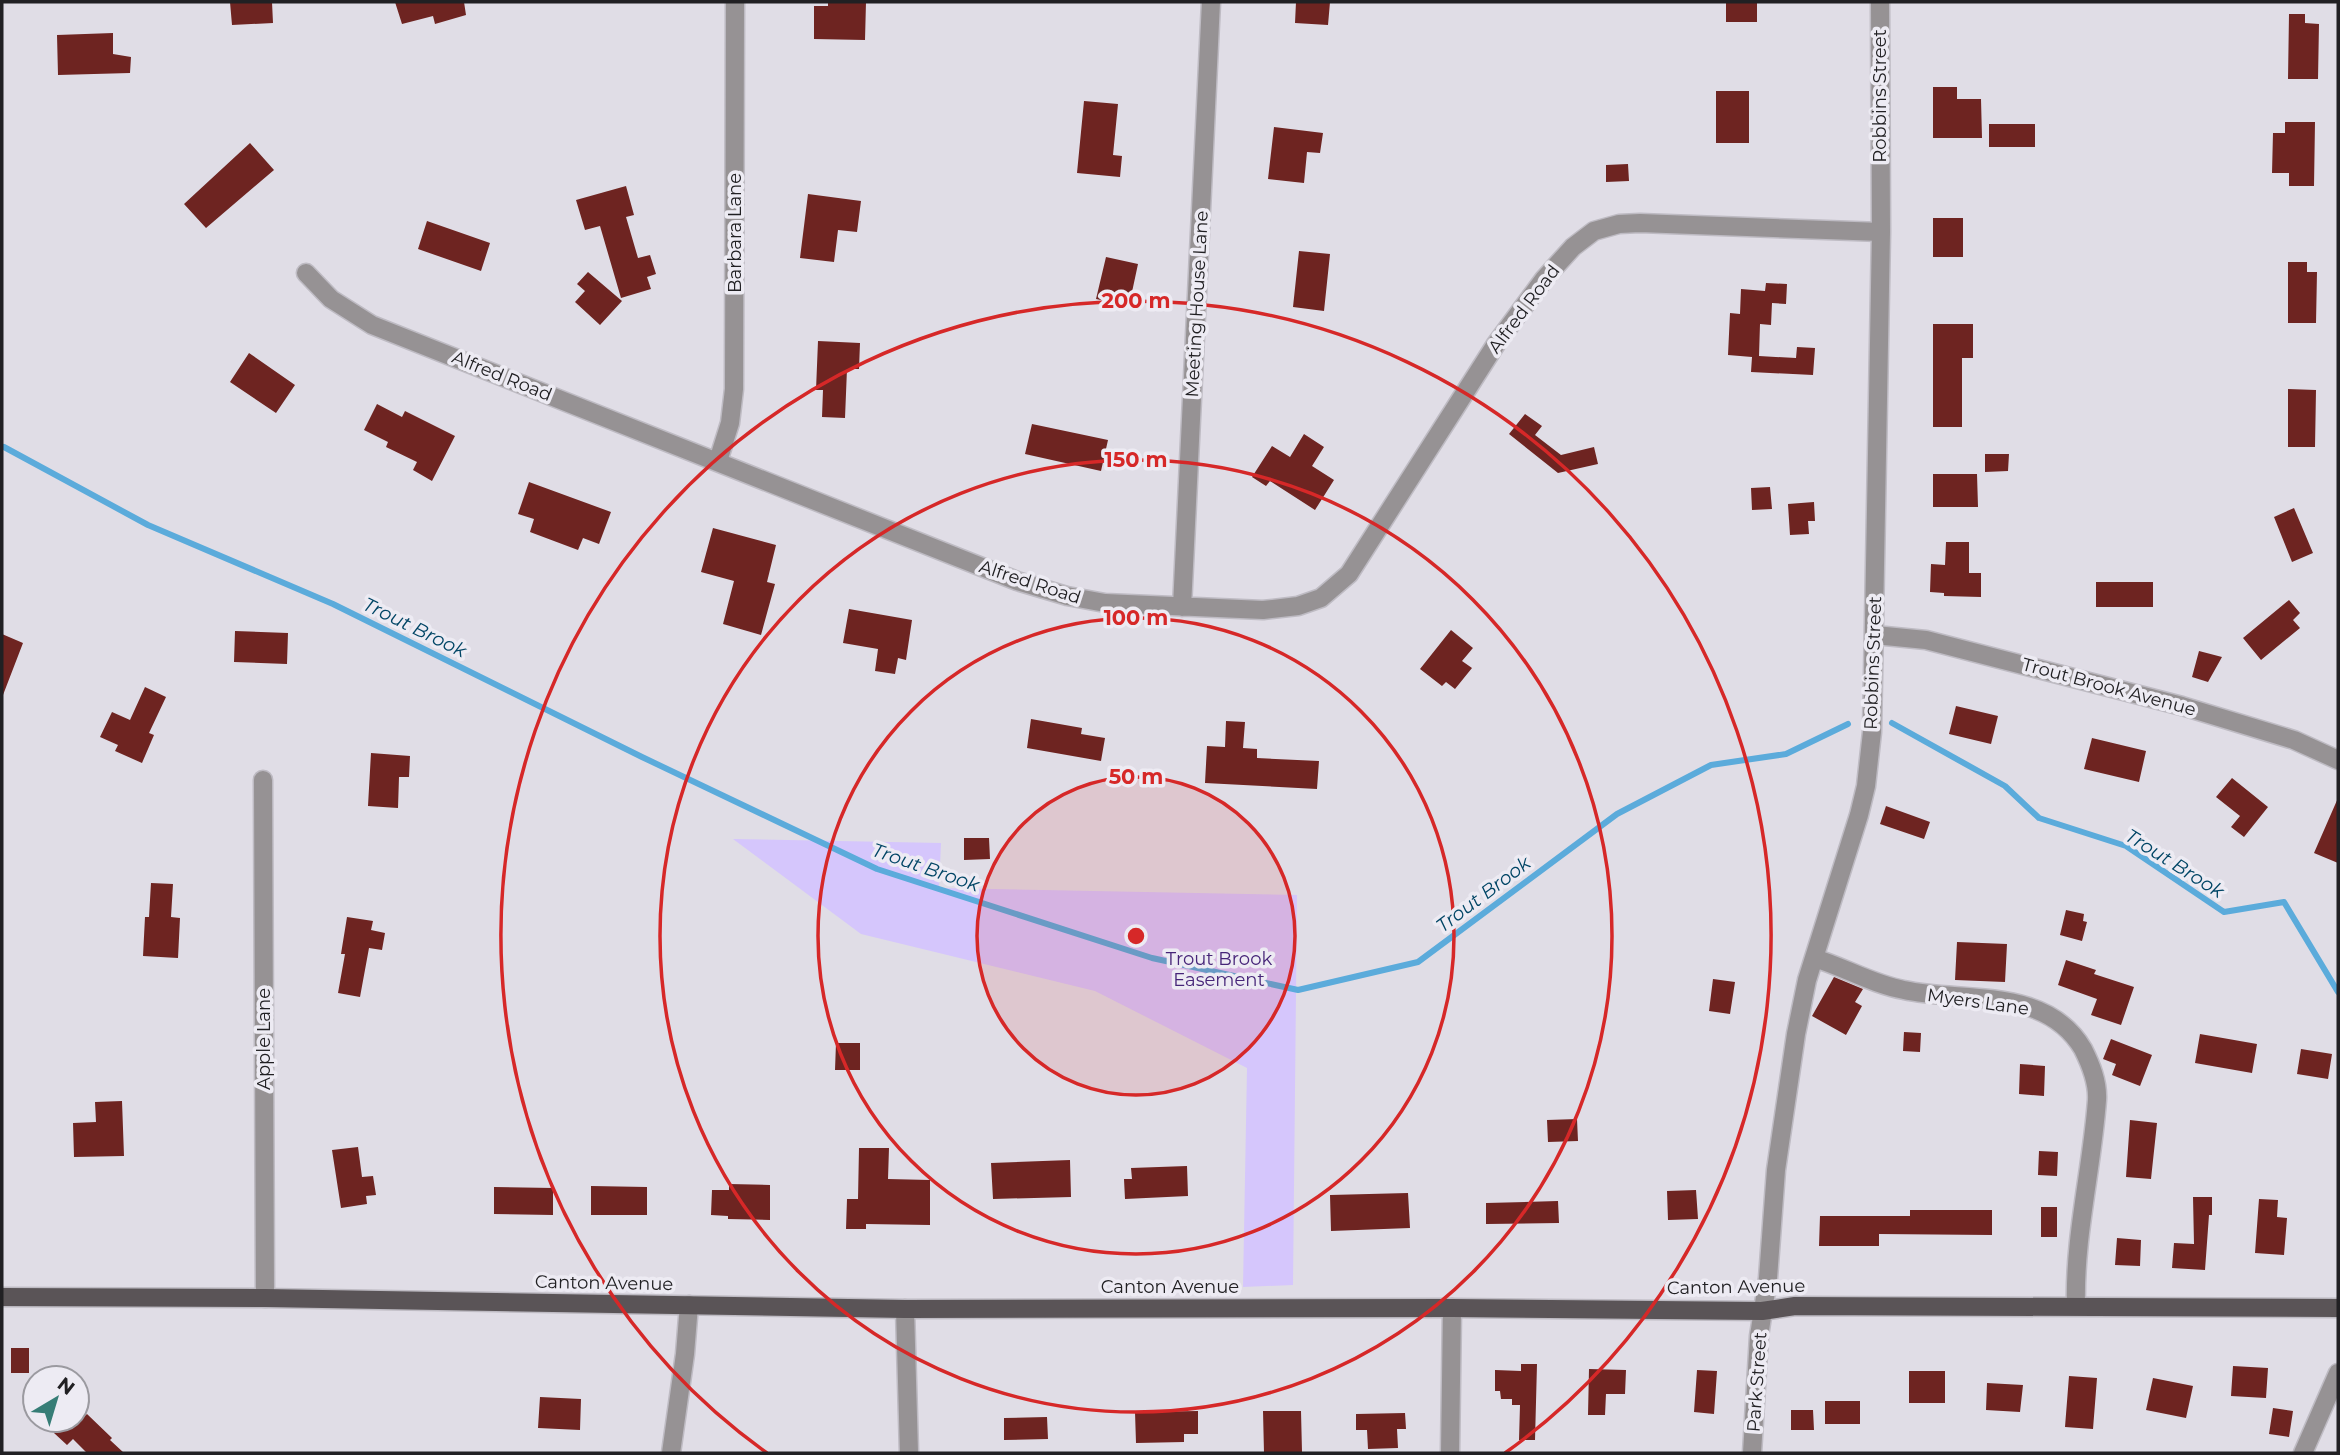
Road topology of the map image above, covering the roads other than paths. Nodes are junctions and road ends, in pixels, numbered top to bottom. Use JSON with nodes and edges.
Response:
{"nodes":[{"id":1,"x":735,"y":2,"type":"edge"},
{"id":2,"x":1212,"y":2,"type":"edge"},
{"id":3,"x":1880,"y":2,"type":"edge"},
{"id":4,"x":1881,"y":232,"type":"junction"},
{"id":5,"x":306,"y":273,"type":"dead end"},
{"id":6,"x":718,"y":461,"type":"junction"},
{"id":7,"x":1182,"y":607,"type":"junction"},
{"id":8,"x":1875,"y":635,"type":"junction"},
{"id":9,"x":2338,"y":760,"type":"edge"},
{"id":10,"x":263,"y":780,"type":"dead end"},
{"id":11,"x":1814,"y":958,"type":"junction"},
{"id":12,"x":2,"y":1297,"type":"edge"},
{"id":13,"x":265,"y":1298,"type":"junction"},
{"id":14,"x":689,"y":1305,"type":"junction"},
{"id":15,"x":2076,"y":1306,"type":"junction"},
{"id":16,"x":1452,"y":1308,"type":"junction"},
{"id":17,"x":2338,"y":1308,"type":"edge"},
{"id":18,"x":905,"y":1309,"type":"junction"},
{"id":19,"x":1762,"y":1311,"type":"junction"},
{"id":20,"x":2338,"y":1373,"type":"edge"},
{"id":21,"x":671,"y":1453,"type":"edge"},
{"id":22,"x":909,"y":1453,"type":"edge"},
{"id":23,"x":1450,"y":1453,"type":"edge"},
{"id":24,"x":1752,"y":1453,"type":"edge"},
{"id":25,"x":2303,"y":1453,"type":"edge"}],
"edges":[{"from":1,"to":6,"type":"street","name":"Barbara Lane"},
{"from":2,"to":7,"type":"street","name":"Meeting House Lane"},
{"from":3,"to":4,"type":"street","name":"Robbins Street"},
{"from":4,"to":7,"type":"street","name":"Alfred Road"},
{"from":4,"to":8,"type":"street","name":"Robbins Street"},
{"from":5,"to":6,"type":"street","name":"Alfred Road"},
{"from":6,"to":7,"type":"street","name":"Alfred Road"},
{"from":8,"to":9,"type":"street","name":"Trout Brook Avenue"},
{"from":8,"to":11,"type":"street","name":"Robbins Street"},
{"from":10,"to":13,"type":"street","name":"Apple Lane"},
{"from":11,"to":15,"type":"street","name":"Myers Lane"},
{"from":11,"to":19,"type":"street","name":"Robbins Street"},
{"from":12,"to":13,"type":"main road","name":"Canton Avenue"},
{"from":13,"to":14,"type":"main road","name":"Canton Avenue"},
{"from":14,"to":18,"type":"main road","name":"Canton Avenue"},
{"from":14,"to":21,"type":"street"},
{"from":15,"to":17,"type":"main road","name":"Canton Avenue"},
{"from":15,"to":19,"type":"main road","name":"Canton Avenue"},
{"from":16,"to":18,"type":"main road","name":"Canton Avenue"},
{"from":16,"to":19,"type":"main road","name":"Canton Avenue"},
{"from":16,"to":23,"type":"street"},
{"from":18,"to":22,"type":"street"},
{"from":19,"to":24,"type":"street","name":"Park Street"},
{"from":20,"to":25,"type":"street"}]}
